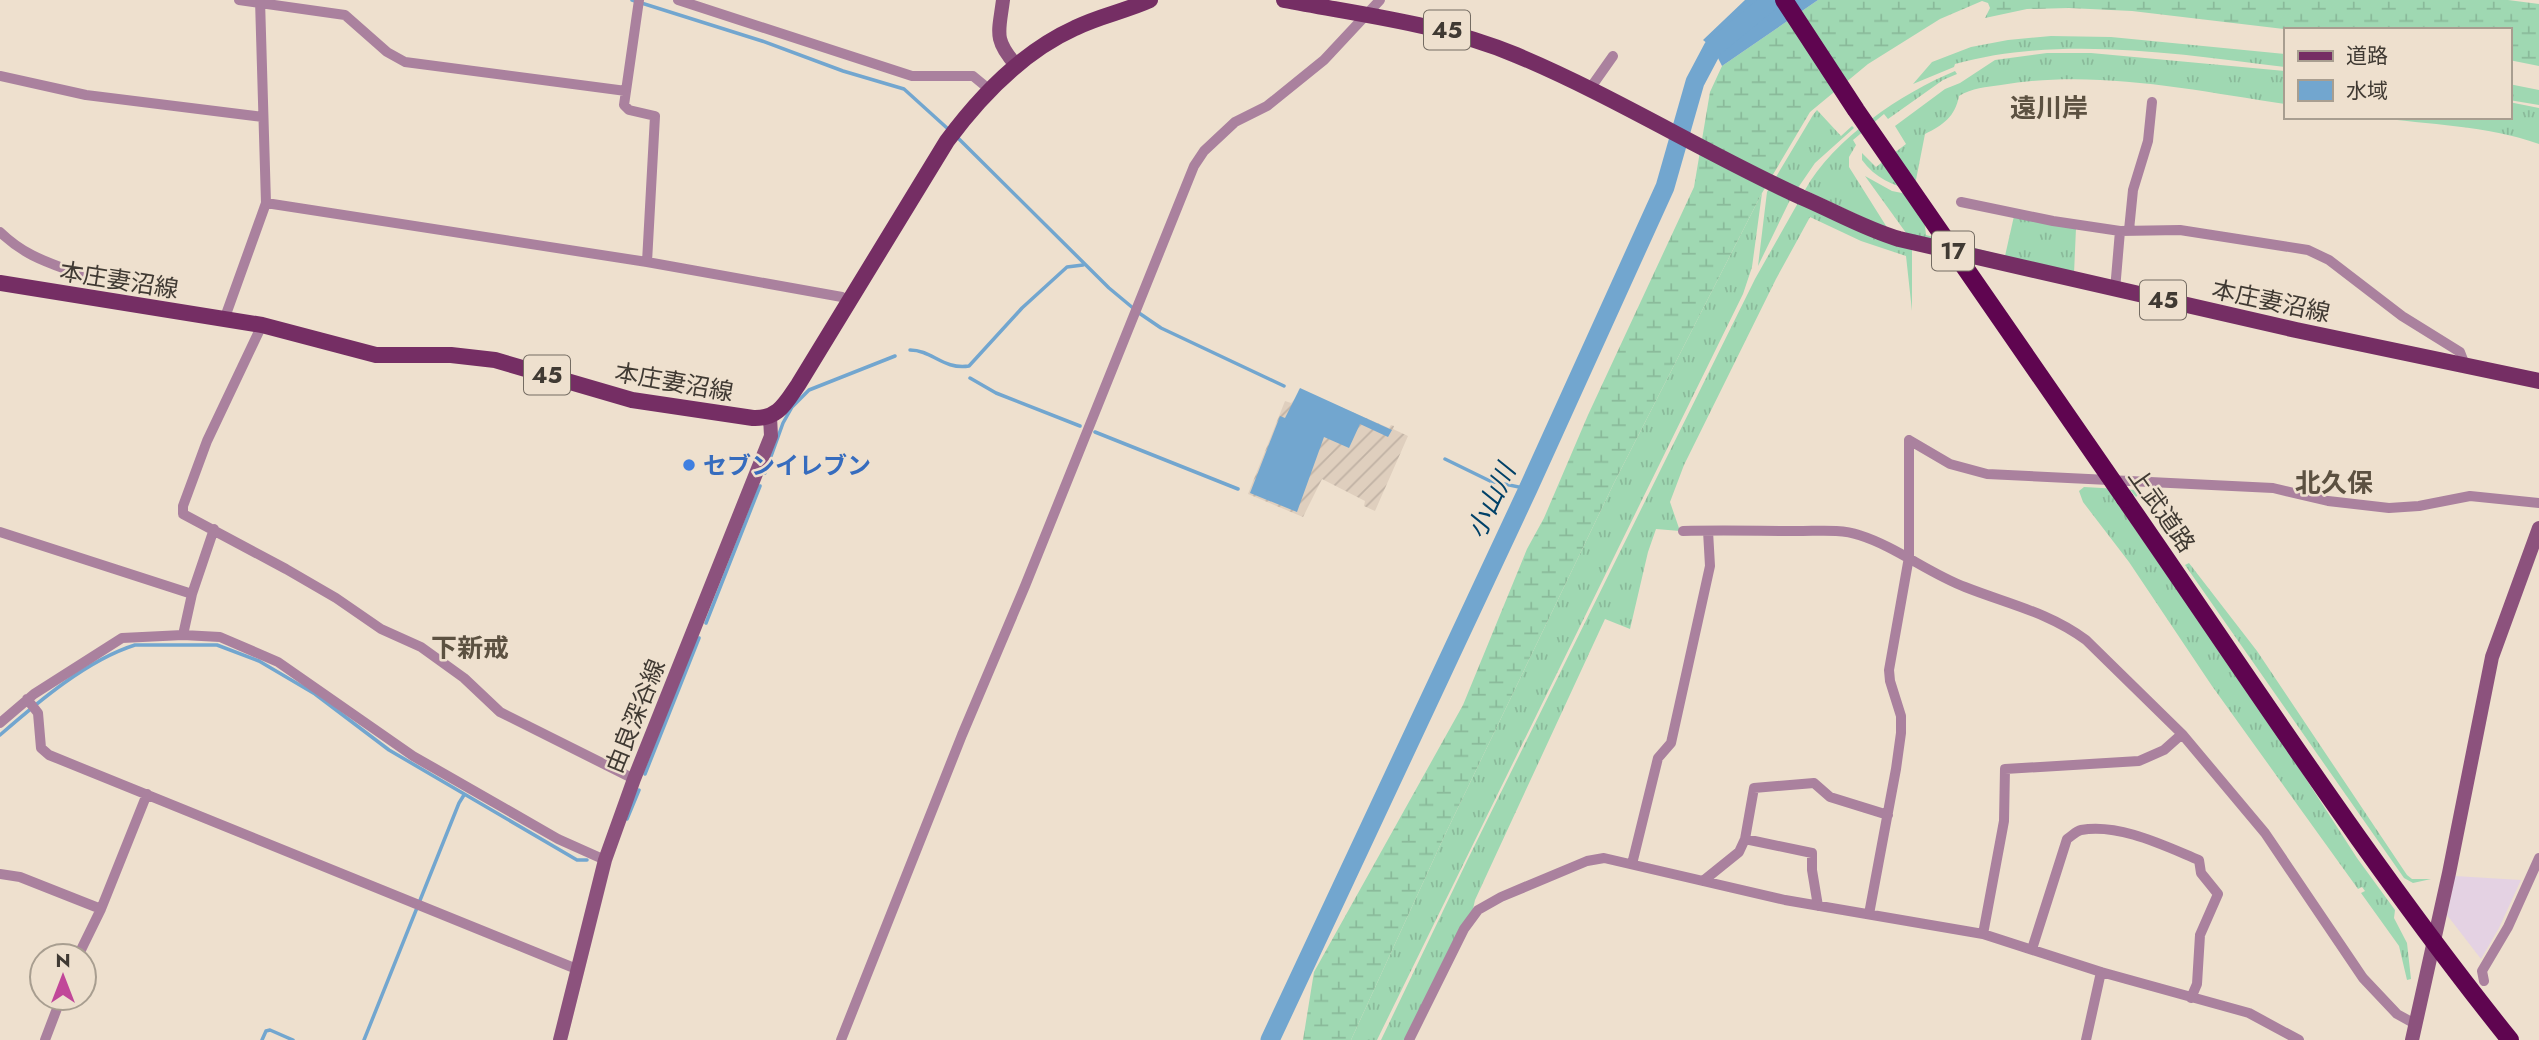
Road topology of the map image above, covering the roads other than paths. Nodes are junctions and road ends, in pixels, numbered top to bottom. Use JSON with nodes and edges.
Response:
{"nodes":[{"id":1,"x":239,"y":0,"type":"edge"},
{"id":2,"x":639,"y":0,"type":"edge"},
{"id":3,"x":678,"y":0,"type":"edge"},
{"id":4,"x":1003,"y":0,"type":"edge"},
{"id":5,"x":1150,"y":0,"type":"edge"},
{"id":6,"x":1284,"y":0,"type":"edge"},
{"id":7,"x":1380,"y":0,"type":"edge"},
{"id":8,"x":1784,"y":0,"type":"edge"},
{"id":9,"x":260,"y":2,"type":"edge"},
{"id":10,"x":1366,"y":15,"type":"junction"},
{"id":11,"x":1613,"y":56,"type":"dead end"},
{"id":12,"x":1016,"y":65,"type":"junction"},
{"id":13,"x":0,"y":76,"type":"edge"},
{"id":14,"x":990,"y":90,"type":"junction"},
{"id":15,"x":626,"y":91,"type":"junction"},
{"id":16,"x":1594,"y":93,"type":"junction"},
{"id":17,"x":2152,"y":102,"type":"dead end"},
{"id":18,"x":263,"y":117,"type":"junction"},
{"id":19,"x":1961,"y":202,"type":"dead end"},
{"id":20,"x":266,"y":204,"type":"junction"},
{"id":21,"x":2125,"y":230,"type":"junction"},
{"id":22,"x":0,"y":232,"type":"edge"},
{"id":23,"x":647,"y":262,"type":"junction"},
{"id":24,"x":79,"y":274,"type":"dead end"},
{"id":25,"x":0,"y":283,"type":"edge"},
{"id":26,"x":2115,"y":290,"type":"junction"},
{"id":27,"x":849,"y":301,"type":"junction"},
{"id":28,"x":224,"y":320,"type":"junction"},
{"id":29,"x":262,"y":325,"type":"junction"},
{"id":30,"x":2465,"y":365,"type":"junction"},
{"id":31,"x":2539,"y":381,"type":"edge"},
{"id":32,"x":770,"y":417,"type":"junction"},
{"id":33,"x":2539,"y":503,"type":"edge"},
{"id":34,"x":2539,"y":528,"type":"edge"},
{"id":35,"x":215,"y":529,"type":"junction"},
{"id":36,"x":1708,"y":530,"type":"junction"},
{"id":37,"x":1683,"y":531,"type":"dead end"},
{"id":38,"x":0,"y":532,"type":"edge"},
{"id":39,"x":1909,"y":557,"type":"junction"},
{"id":40,"x":192,"y":594,"type":"junction"},
{"id":41,"x":183,"y":635,"type":"junction"},
{"id":42,"x":27,"y":699,"type":"junction"},
{"id":43,"x":0,"y":723,"type":"edge"},
{"id":44,"x":2182,"y":734,"type":"junction"},
{"id":45,"x":634,"y":779,"type":"junction"},
{"id":46,"x":147,"y":794,"type":"junction"},
{"id":47,"x":1888,"y":815,"type":"junction"},
{"id":48,"x":1745,"y":839,"type":"junction"},
{"id":49,"x":2539,"y":858,"type":"edge"},
{"id":50,"x":605,"y":860,"type":"junction"},
{"id":51,"x":1632,"y":864,"type":"junction"},
{"id":52,"x":0,"y":874,"type":"edge"},
{"id":53,"x":2535,"y":879,"type":"edge"},
{"id":54,"x":1703,"y":881,"type":"junction"},
{"id":55,"x":1818,"y":906,"type":"junction"},
{"id":56,"x":101,"y":909,"type":"junction"},
{"id":57,"x":1869,"y":914,"type":"junction"},
{"id":58,"x":1983,"y":934,"type":"junction"},
{"id":59,"x":85,"y":942,"type":"edge"},
{"id":60,"x":2434,"y":942,"type":"junction"},
{"id":61,"x":2032,"y":949,"type":"junction"},
{"id":62,"x":579,"y":970,"type":"junction"},
{"id":63,"x":2101,"y":972,"type":"junction"},
{"id":64,"x":2484,"y":981,"type":"dead end"},
{"id":65,"x":2190,"y":998,"type":"junction"},
{"id":66,"x":56,"y":1012,"type":"edge"},
{"id":67,"x":2415,"y":1024,"type":"junction"},
{"id":68,"x":45,"y":1040,"type":"edge"},
{"id":69,"x":560,"y":1040,"type":"edge"},
{"id":70,"x":841,"y":1040,"type":"edge"},
{"id":71,"x":1409,"y":1040,"type":"edge"},
{"id":72,"x":2086,"y":1040,"type":"edge"},
{"id":73,"x":2299,"y":1040,"type":"edge"},
{"id":74,"x":2412,"y":1040,"type":"edge"},
{"id":75,"x":2510,"y":1040,"type":"edge"}],
"edges":[{"from":1,"to":9,"type":"street"},
{"from":2,"to":15,"type":"street"},
{"from":3,"to":14,"type":"street"},
{"from":4,"to":12,"type":"main road"},
{"from":5,"to":12,"type":"main road"},
{"from":6,"to":10,"type":"main road","number":"45"},
{"from":7,"to":10,"type":"street"},
{"from":8,"to":60,"type":"highway","name":"上武道路","number":"17","bridge":true},
{"from":9,"to":15,"type":"street"},
{"from":9,"to":18,"type":"street"},
{"from":10,"to":16,"type":"main road","number":"45"},
{"from":10,"to":70,"type":"street"},
{"from":11,"to":16,"type":"street"},
{"from":12,"to":14,"type":"main road"},
{"from":13,"to":18,"type":"street"},
{"from":14,"to":27,"type":"main road"},
{"from":15,"to":23,"type":"street"},
{"from":16,"to":26,"type":"main road","name":"本庄妻沼線","number":"45"},
{"from":17,"to":21,"type":"street"},
{"from":18,"to":20,"type":"street"},
{"from":19,"to":21,"type":"street"},
{"from":20,"to":23,"type":"street"},
{"from":20,"to":28,"type":"street"},
{"from":21,"to":26,"type":"street"},
{"from":21,"to":30,"type":"street"},
{"from":22,"to":24,"type":"street"},
{"from":23,"to":27,"type":"street"},
{"from":25,"to":28,"type":"main road","name":"本庄妻沼線","number":"45"},
{"from":26,"to":30,"type":"main road","name":"本庄妻沼線","number":"45"},
{"from":27,"to":32,"type":"main road"},
{"from":28,"to":29,"type":"main road","name":"本庄妻沼線","number":"45"},
{"from":29,"to":32,"type":"main road","name":"本庄妻沼線","number":"45"},
{"from":29,"to":35,"type":"street"},
{"from":30,"to":31,"type":"main road","name":"本庄妻沼線","number":"45"},
{"from":32,"to":45,"type":"main road","name":"由良深谷線"},
{"from":33,"to":39,"type":"street"},
{"from":34,"to":60,"type":"main road"},
{"from":35,"to":40,"type":"street"},
{"from":35,"to":45,"type":"street"},
{"from":36,"to":37,"type":"street"},
{"from":36,"to":39,"type":"street"},
{"from":36,"to":51,"type":"street"},
{"from":38,"to":40,"type":"street"},
{"from":39,"to":44,"type":"street"},
{"from":39,"to":47,"type":"street"},
{"from":40,"to":41,"type":"street"},
{"from":41,"to":42,"type":"street"},
{"from":41,"to":50,"type":"street"},
{"from":42,"to":43,"type":"street"},
{"from":42,"to":46,"type":"street"},
{"from":44,"to":58,"type":"street"},
{"from":44,"to":67,"type":"street"},
{"from":45,"to":50,"type":"main road","name":"由良深谷線"},
{"from":46,"to":56,"type":"street"},
{"from":46,"to":62,"type":"street"},
{"from":47,"to":48,"type":"street"},
{"from":47,"to":57,"type":"street"},
{"from":48,"to":54,"type":"street"},
{"from":48,"to":55,"type":"street"},
{"from":49,"to":53,"type":"street"},
{"from":50,"to":62,"type":"main road","name":"由良深谷線"},
{"from":51,"to":54,"type":"street"},
{"from":51,"to":71,"type":"street"},
{"from":52,"to":56,"type":"street"},
{"from":53,"to":64,"type":"street"},
{"from":54,"to":55,"type":"street"},
{"from":55,"to":57,"type":"street"},
{"from":56,"to":59,"type":"street"},
{"from":57,"to":58,"type":"street"},
{"from":58,"to":61,"type":"street"},
{"from":60,"to":67,"type":"main road"},
{"from":60,"to":75,"type":"highway","name":"上武道路","number":"17"},
{"from":61,"to":63,"type":"street"},
{"from":61,"to":65,"type":"street"},
{"from":62,"to":69,"type":"main road","name":"由良深谷線"},
{"from":63,"to":65,"type":"street"},
{"from":63,"to":72,"type":"street"},
{"from":65,"to":73,"type":"street"},
{"from":66,"to":68,"type":"street"},
{"from":67,"to":74,"type":"main road"}]}
